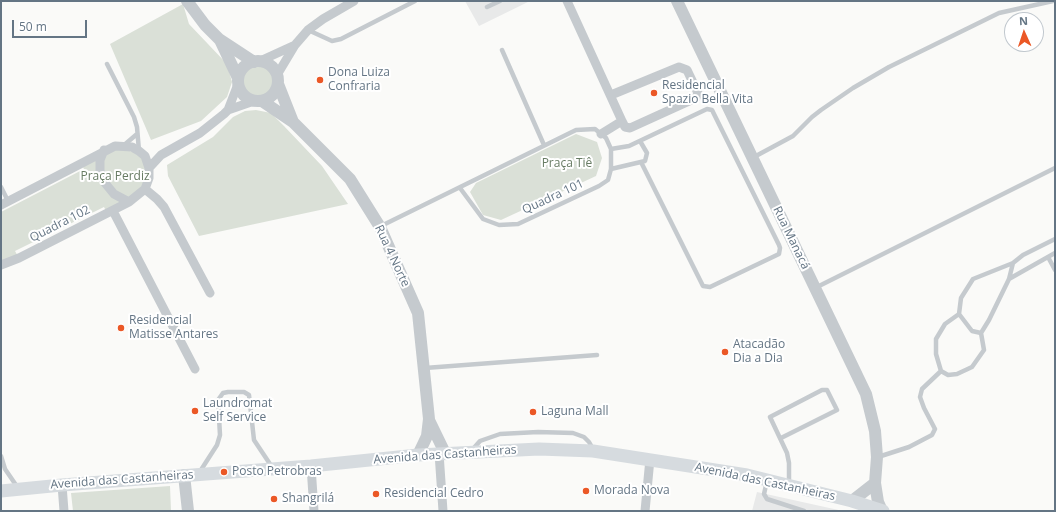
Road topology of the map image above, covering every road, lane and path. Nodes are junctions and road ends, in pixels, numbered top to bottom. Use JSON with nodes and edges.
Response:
{"nodes":[{"id":1,"x":187,"y":1,"type":"edge"},
{"id":2,"x":354,"y":1,"type":"edge"},
{"id":3,"x":415,"y":1,"type":"edge"},
{"id":4,"x":500,"y":1,"type":"edge"},
{"id":5,"x":567,"y":1,"type":"edge"},
{"id":6,"x":677,"y":1,"type":"edge"},
{"id":7,"x":1054,"y":1,"type":"edge"},
{"id":8,"x":487,"y":8,"type":"dead end"},
{"id":9,"x":308,"y":30,"type":"junction"},
{"id":10,"x":219,"y":39,"type":"junction"},
{"id":11,"x":295,"y":45,"type":"junction"},
{"id":12,"x":502,"y":50,"type":"dead end"},
{"id":13,"x":257,"y":62,"type":"junction"},
{"id":14,"x":107,"y":64,"type":"dead end"},
{"id":15,"x":277,"y":80,"type":"junction"},
{"id":16,"x":238,"y":81,"type":"junction"},
{"id":17,"x":611,"y":95,"type":"junction"},
{"id":18,"x":258,"y":101,"type":"junction"},
{"id":19,"x":228,"y":110,"type":"junction"},
{"id":20,"x":622,"y":121,"type":"junction"},
{"id":21,"x":293,"y":122,"type":"junction"},
{"id":22,"x":137,"y":134,"type":"junction"},
{"id":23,"x":601,"y":134,"type":"junction"},
{"id":24,"x":640,"y":141,"type":"junction"},
{"id":25,"x":544,"y":145,"type":"junction"},
{"id":26,"x":122,"y":146,"type":"junction"},
{"id":27,"x":611,"y":149,"type":"junction"},
{"id":28,"x":104,"y":150,"type":"junction"},
{"id":29,"x":142,"y":153,"type":"junction"},
{"id":30,"x":160,"y":154,"type":"junction"},
{"id":31,"x":752,"y":158,"type":"junction"},
{"id":32,"x":641,"y":162,"type":"junction"},
{"id":33,"x":149,"y":168,"type":"junction"},
{"id":34,"x":1055,"y":168,"type":"edge"},
{"id":35,"x":611,"y":169,"type":"junction"},
{"id":36,"x":1,"y":187,"type":"edge"},
{"id":37,"x":460,"y":188,"type":"junction"},
{"id":38,"x":144,"y":189,"type":"junction"},
{"id":39,"x":129,"y":202,"type":"junction"},
{"id":40,"x":5,"y":203,"type":"edge"},
{"id":41,"x":113,"y":211,"type":"junction"},
{"id":42,"x":380,"y":227,"type":"junction"},
{"id":43,"x":1055,"y":239,"type":"edge"},
{"id":44,"x":1055,"y":253,"type":"edge"},
{"id":45,"x":1048,"y":257,"type":"junction"},
{"id":46,"x":1013,"y":263,"type":"junction"},
{"id":47,"x":1,"y":265,"type":"edge"},
{"id":48,"x":1055,"y":270,"type":"edge"},
{"id":49,"x":1008,"y":279,"type":"junction"},
{"id":50,"x":815,"y":288,"type":"junction"},
{"id":51,"x":210,"y":293,"type":"dead end"},
{"id":52,"x":959,"y":314,"type":"junction"},
{"id":53,"x":980,"y":333,"type":"junction"},
{"id":54,"x":597,"y":355,"type":"dead end"},
{"id":55,"x":423,"y":368,"type":"junction"},
{"id":56,"x":195,"y":369,"type":"dead end"},
{"id":57,"x":941,"y":371,"type":"junction"},
{"id":58,"x":429,"y":419,"type":"junction"},
{"id":59,"x":781,"y":438,"type":"junction"},
{"id":60,"x":442,"y":453,"type":"junction"},
{"id":61,"x":418,"y":455,"type":"junction"},
{"id":62,"x":1,"y":456,"type":"edge"},
{"id":63,"x":877,"y":457,"type":"junction"},
{"id":64,"x":650,"y":459,"type":"junction"},
{"id":65,"x":311,"y":466,"type":"junction"},
{"id":66,"x":3,"y":469,"type":"edge"},
{"id":67,"x":273,"y":469,"type":"junction"},
{"id":68,"x":184,"y":475,"type":"junction"},
{"id":69,"x":198,"y":475,"type":"junction"},
{"id":70,"x":768,"y":479,"type":"junction"},
{"id":71,"x":874,"y":483,"type":"junction"},
{"id":72,"x":62,"y":484,"type":"junction"},
{"id":73,"x":789,"y":485,"type":"junction"},
{"id":74,"x":19,"y":489,"type":"junction"},
{"id":75,"x":1,"y":491,"type":"edge"},
{"id":76,"x":852,"y":501,"type":"junction"},
{"id":77,"x":864,"y":508,"type":"edge"},
{"id":78,"x":64,"y":511,"type":"edge"},
{"id":79,"x":188,"y":511,"type":"edge"},
{"id":80,"x":314,"y":511,"type":"edge"},
{"id":81,"x":443,"y":511,"type":"edge"},
{"id":82,"x":645,"y":511,"type":"edge"},
{"id":83,"x":804,"y":511,"type":"edge"},
{"id":84,"x":882,"y":511,"type":"edge"}],
"edges":[{"from":1,"to":10,"type":"street"},
{"from":2,"to":9,"type":"street"},
{"from":3,"to":9,"type":"lane"},
{"from":4,"to":8,"type":"lane"},
{"from":5,"to":17,"type":"street"},
{"from":6,"to":31,"type":"street","name":"Rua Manacá"},
{"from":7,"to":31,"type":"lane"},
{"from":9,"to":11,"type":"street"},
{"from":10,"to":13,"type":"street"},
{"from":10,"to":16,"type":"street"},
{"from":11,"to":13,"type":"street"},
{"from":11,"to":15,"type":"street"},
{"from":12,"to":25,"type":"lane"},
{"from":13,"to":15,"type":"street"},
{"from":13,"to":16,"type":"street"},
{"from":14,"to":22,"type":"lane"},
{"from":15,"to":18,"type":"street"},
{"from":15,"to":21,"type":"street","name":"Rua 4 Norte"},
{"from":16,"to":18,"type":"street"},
{"from":16,"to":19,"type":"street"},
{"from":17,"to":20,"type":"street"},
{"from":17,"to":20,"type":"street"},
{"from":18,"to":19,"type":"street"},
{"from":18,"to":21,"type":"street","name":"Rua 4 Norte"},
{"from":19,"to":30,"type":"street"},
{"from":20,"to":23,"type":"street"},
{"from":21,"to":42,"type":"street","name":"Rua 4 Norte"},
{"from":22,"to":26,"type":"lane"},
{"from":22,"to":29,"type":"lane"},
{"from":23,"to":25,"type":"lane"},
{"from":23,"to":27,"type":"lane"},
{"from":24,"to":27,"type":"lane"},
{"from":24,"to":32,"type":"lane"},
{"from":24,"to":32,"type":"lane"},
{"from":25,"to":37,"type":"lane"},
{"from":26,"to":28,"type":"street"},
{"from":26,"to":29,"type":"street"},
{"from":27,"to":35,"type":"lane"},
{"from":28,"to":39,"type":"street"},
{"from":28,"to":40,"type":"street"},
{"from":29,"to":30,"type":"street"},
{"from":29,"to":33,"type":"street"},
{"from":30,"to":33,"type":"street"},
{"from":31,"to":50,"type":"street","name":"Rua Manacá"},
{"from":32,"to":35,"type":"lane"},
{"from":33,"to":38,"type":"street"},
{"from":34,"to":50,"type":"lane"},
{"from":35,"to":37,"type":"lane","name":"Quadra 101"},
{"from":36,"to":40,"type":"lane"},
{"from":37,"to":42,"type":"lane"},
{"from":38,"to":39,"type":"street","name":"Quadra 102"},
{"from":38,"to":51,"type":"street"},
{"from":39,"to":41,"type":"street","name":"Quadra 102"},
{"from":41,"to":47,"type":"street","name":"Quadra 102"},
{"from":41,"to":56,"type":"street"},
{"from":42,"to":55,"type":"street","name":"Rua 4 Norte"},
{"from":43,"to":46,"type":"lane"},
{"from":44,"to":45,"type":"lane"},
{"from":45,"to":48,"type":"lane"},
{"from":45,"to":49,"type":"lane"},
{"from":46,"to":49,"type":"lane"},
{"from":46,"to":52,"type":"lane"},
{"from":49,"to":53,"type":"lane"},
{"from":50,"to":63,"type":"street","name":"Rua Manacá"},
{"from":52,"to":53,"type":"lane"},
{"from":52,"to":57,"type":"lane"},
{"from":53,"to":57,"type":"lane"},
{"from":54,"to":55,"type":"lane"},
{"from":55,"to":58,"type":"street","name":"Rua 4 Norte"},
{"from":57,"to":63,"type":"lane"},
{"from":58,"to":60,"type":"street","name":"Rua 4 Norte"},
{"from":58,"to":61,"type":"street","name":"Rua 4 Norte"},
{"from":59,"to":59,"type":"lane"},
{"from":59,"to":73,"type":"lane"},
{"from":60,"to":61,"type":"main road","name":"Avenida das Castanheiras"},
{"from":60,"to":64,"type":"main road","name":"Avenida das Castanheiras"},
{"from":60,"to":81,"type":"street","name":"Rua 4 Norte"},
{"from":61,"to":65,"type":"main road","name":"Avenida das Castanheiras"},
{"from":62,"to":66,"type":"lane"},
{"from":63,"to":71,"type":"street","name":"Rua Manacá"},
{"from":64,"to":70,"type":"main road","name":"Avenida das Castanheiras"},
{"from":64,"to":82,"type":"street"},
{"from":65,"to":67,"type":"main road","name":"Avenida das Castanheiras"},
{"from":65,"to":80,"type":"street"},
{"from":66,"to":74,"type":"lane"},
{"from":67,"to":69,"type":"main road","name":"Avenida das Castanheiras"},
{"from":67,"to":69,"type":"lane"},
{"from":68,"to":69,"type":"main road","name":"Avenida das Castanheiras"},
{"from":68,"to":72,"type":"main road","name":"Avenida das Castanheiras"},
{"from":68,"to":79,"type":"street"},
{"from":70,"to":73,"type":"main road","name":"Avenida das Castanheiras"},
{"from":70,"to":83,"type":"lane"},
{"from":71,"to":76,"type":"street"},
{"from":71,"to":84,"type":"street","name":"Rua Manacá"},
{"from":72,"to":74,"type":"main road","name":"Avenida das Castanheiras"},
{"from":72,"to":78,"type":"street"},
{"from":73,"to":76,"type":"main road","name":"Avenida das Castanheiras"},
{"from":74,"to":75,"type":"main road","name":"Avenida das Castanheiras"},
{"from":76,"to":77,"type":"main road","name":"Avenida das Castanheiras"},
{"from":77,"to":84,"type":"main road","name":"Avenida das Castanheiras"}]}
